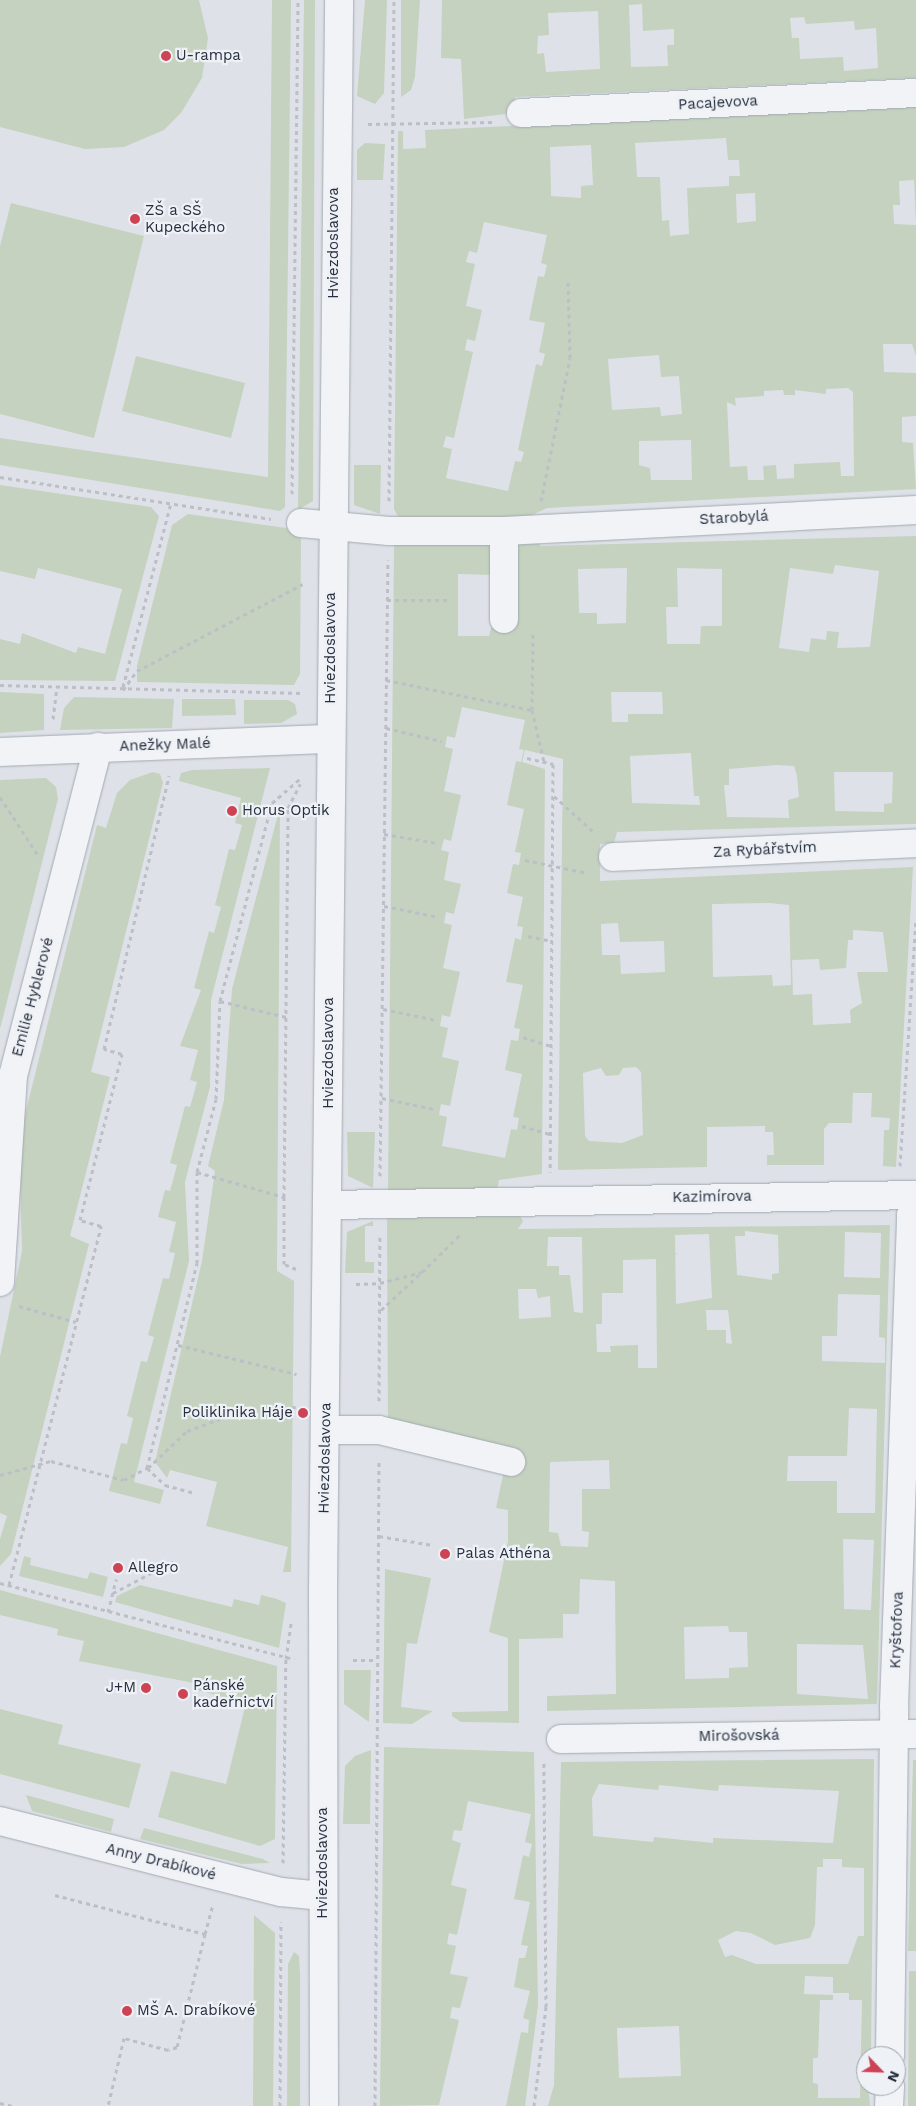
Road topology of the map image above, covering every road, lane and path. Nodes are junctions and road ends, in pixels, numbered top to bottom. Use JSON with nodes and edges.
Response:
{"nodes":[{"id":1,"x":339,"y":0,"type":"edge"},
{"id":2,"x":394,"y":0,"type":"edge"},
{"id":3,"x":916,"y":93,"type":"edge"},
{"id":4,"x":521,"y":113,"type":"joint"},
{"id":5,"x":335,"y":124,"type":"junction"},
{"id":6,"x":391,"y":124,"type":"junction"},
{"id":7,"x":568,"y":279,"type":"dead end"},
{"id":8,"x":0,"y":476,"type":"edge"},
{"id":9,"x":171,"y":503,"type":"junction"},
{"id":10,"x":916,"y":510,"type":"edge"},
{"id":11,"x":301,"y":523,"type":"joint"},
{"id":12,"x":332,"y":527,"type":"junction"},
{"id":13,"x":543,"y":528,"type":"junction"},
{"id":14,"x":504,"y":531,"type":"junction"},
{"id":15,"x":389,"y":544,"type":"junction"},
{"id":16,"x":307,"y":583,"type":"dead end"},
{"id":17,"x":388,"y":600,"type":"junction"},
{"id":18,"x":448,"y":600,"type":"dead end"},
{"id":19,"x":504,"y":619,"type":"dead end"},
{"id":20,"x":386,"y":680,"type":"junction"},
{"id":21,"x":0,"y":685,"type":"edge"},
{"id":22,"x":123,"y":690,"type":"junction"},
{"id":23,"x":305,"y":693,"type":"dead end"},
{"id":24,"x":386,"y":728,"type":"junction"},
{"id":25,"x":330,"y":739,"type":"junction"},
{"id":26,"x":442,"y":741,"type":"dead end"},
{"id":27,"x":98,"y":747,"type":"junction"},
{"id":28,"x":0,"y":752,"type":"edge"},
{"id":29,"x":527,"y":758,"type":"dead end"},
{"id":30,"x":544,"y":762,"type":"junction"},
{"id":31,"x":172,"y":765,"type":"dead end"},
{"id":32,"x":554,"y":796,"type":"junction"},
{"id":33,"x":0,"y":797,"type":"edge"},
{"id":34,"x":288,"y":816,"type":"dead end"},
{"id":35,"x":384,"y":834,"type":"junction"},
{"id":36,"x":437,"y":843,"type":"dead end"},
{"id":37,"x":916,"y":843,"type":"edge"},
{"id":38,"x":608,"y":846,"type":"joint"},
{"id":39,"x":525,"y":860,"type":"dead end"},
{"id":40,"x":42,"y":861,"type":"dead end"},
{"id":41,"x":553,"y":868,"type":"junction"},
{"id":42,"x":384,"y":906,"type":"junction"},
{"id":43,"x":439,"y":917,"type":"dead end"},
{"id":44,"x":916,"y":920,"type":"edge"},
{"id":45,"x":528,"y":936,"type":"dead end"},
{"id":46,"x":552,"y":942,"type":"junction"},
{"id":47,"x":220,"y":1001,"type":"dead end"},
{"id":48,"x":383,"y":1009,"type":"junction"},
{"id":49,"x":286,"y":1017,"type":"junction"},
{"id":50,"x":436,"y":1020,"type":"dead end"},
{"id":51,"x":523,"y":1036,"type":"dead end"},
{"id":52,"x":550,"y":1046,"type":"junction"},
{"id":53,"x":382,"y":1098,"type":"junction"},
{"id":54,"x":434,"y":1109,"type":"dead end"},
{"id":55,"x":522,"y":1126,"type":"dead end"},
{"id":56,"x":550,"y":1134,"type":"junction"},
{"id":57,"x":197,"y":1172,"type":"dead end"},
{"id":58,"x":899,"y":1174,"type":"dead end"},
{"id":59,"x":560,"y":1177,"type":"dead end"},
{"id":60,"x":916,"y":1195,"type":"edge"},
{"id":61,"x":284,"y":1196,"type":"junction"},
{"id":62,"x":499,"y":1203,"type":"junction"},
{"id":63,"x":379,"y":1204,"type":"junction"},
{"id":64,"x":328,"y":1205,"type":"junction"},
{"id":65,"x":916,"y":1206,"type":"edge"},
{"id":66,"x":302,"y":1272,"type":"dead end"},
{"id":67,"x":422,"y":1272,"type":"junction"},
{"id":68,"x":380,"y":1283,"type":"junction"},
{"id":69,"x":347,"y":1284,"type":"dead end"},
{"id":70,"x":5,"y":1293,"type":"edge"},
{"id":71,"x":381,"y":1310,"type":"junction"},
{"id":72,"x":76,"y":1322,"type":"junction"},
{"id":73,"x":178,"y":1345,"type":"dead end"},
{"id":74,"x":299,"y":1365,"type":"dead end"},
{"id":75,"x":299,"y":1374,"type":"junction"},
{"id":76,"x":298,"y":1383,"type":"dead end"},
{"id":77,"x":298,"y":1399,"type":"dead end"},
{"id":78,"x":298,"y":1407,"type":"junction"},
{"id":79,"x":298,"y":1417,"type":"dead end"},
{"id":80,"x":325,"y":1430,"type":"junction"},
{"id":81,"x":379,"y":1430,"type":"junction"},
{"id":82,"x":511,"y":1462,"type":"dead end"},
{"id":83,"x":39,"y":1465,"type":"junction"},
{"id":84,"x":147,"y":1468,"type":"junction"},
{"id":85,"x":0,"y":1475,"type":"edge"},
{"id":86,"x":192,"y":1492,"type":"dead end"},
{"id":87,"x":379,"y":1536,"type":"junction"},
{"id":88,"x":432,"y":1545,"type":"dead end"},
{"id":89,"x":176,"y":1560,"type":"dead end"},
{"id":90,"x":116,"y":1579,"type":"dead end"},
{"id":91,"x":0,"y":1583,"type":"edge"},
{"id":92,"x":9,"y":1585,"type":"junction"},
{"id":93,"x":113,"y":1593,"type":"junction"},
{"id":94,"x":293,"y":1610,"type":"dead end"},
{"id":95,"x":108,"y":1612,"type":"junction"},
{"id":96,"x":286,"y":1659,"type":"junction"},
{"id":97,"x":324,"y":1659,"type":"junction"},
{"id":98,"x":377,"y":1660,"type":"junction"},
{"id":99,"x":905,"y":1734,"type":"edge"},
{"id":100,"x":553,"y":1749,"type":"joint"},
{"id":101,"x":0,"y":1821,"type":"edge"},
{"id":102,"x":281,"y":1892,"type":"junction"},
{"id":103,"x":55,"y":1895,"type":"dead end"},
{"id":104,"x":323,"y":1896,"type":"junction"},
{"id":105,"x":214,"y":1898,"type":"dead end"},
{"id":106,"x":205,"y":1934,"type":"junction"},
{"id":107,"x":890,"y":2046,"type":"edge"},
{"id":108,"x":0,"y":2103,"type":"edge"},
{"id":109,"x":14,"y":2106,"type":"edge"},
{"id":110,"x":108,"y":2106,"type":"edge"},
{"id":111,"x":280,"y":2106,"type":"edge"},
{"id":112,"x":324,"y":2106,"type":"edge"},
{"id":113,"x":375,"y":2106,"type":"edge"},
{"id":114,"x":534,"y":2106,"type":"edge"}],
"edges":[{"from":1,"to":5,"type":"street","name":"Hviezdoslavova"},
{"from":2,"to":6,"type":"path"},
{"from":3,"to":4,"type":"street","name":"Pacajevova"},
{"from":4,"to":6,"type":"path"},
{"from":5,"to":6,"type":"path"},
{"from":5,"to":12,"type":"street","name":"Hviezdoslavova"},
{"from":6,"to":15,"type":"path"},
{"from":7,"to":13,"type":"path"},
{"from":8,"to":9,"type":"path"},
{"from":9,"to":11,"type":"path"},
{"from":9,"to":22,"type":"path"},
{"from":10,"to":13,"type":"street","name":"Starobylá"},
{"from":11,"to":12,"type":"street","name":"Starobylá"},
{"from":12,"to":15,"type":"street","name":"Starobylá"},
{"from":12,"to":25,"type":"street","name":"Hviezdoslavova"},
{"from":13,"to":14,"type":"street","name":"Starobylá"},
{"from":14,"to":15,"type":"street","name":"Starobylá"},
{"from":14,"to":19,"type":"street"},
{"from":15,"to":17,"type":"path"},
{"from":16,"to":22,"type":"path"},
{"from":17,"to":18,"type":"path"},
{"from":17,"to":20,"type":"path"},
{"from":20,"to":24,"type":"path"},
{"from":20,"to":30,"type":"path"},
{"from":21,"to":22,"type":"path"},
{"from":22,"to":23,"type":"path"},
{"from":24,"to":26,"type":"path"},
{"from":24,"to":35,"type":"path"},
{"from":25,"to":27,"type":"street","name":"Anežky Malé"},
{"from":25,"to":64,"type":"street","name":"Hviezdoslavova"},
{"from":27,"to":28,"type":"street","name":"Anežky Malé"},
{"from":27,"to":70,"type":"street","name":"Emilie Hyblerové"},
{"from":29,"to":30,"type":"path"},
{"from":30,"to":32,"type":"path"},
{"from":31,"to":72,"type":"path"},
{"from":32,"to":38,"type":"path"},
{"from":32,"to":41,"type":"path"},
{"from":33,"to":40,"type":"path"},
{"from":34,"to":49,"type":"path"},
{"from":35,"to":36,"type":"path"},
{"from":35,"to":42,"type":"path"},
{"from":37,"to":38,"type":"street","name":"Za Rybářstvím"},
{"from":39,"to":41,"type":"path"},
{"from":41,"to":46,"type":"path"},
{"from":42,"to":43,"type":"path"},
{"from":42,"to":48,"type":"path"},
{"from":44,"to":58,"type":"path"},
{"from":45,"to":46,"type":"path"},
{"from":46,"to":52,"type":"path"},
{"from":47,"to":49,"type":"path"},
{"from":48,"to":50,"type":"path"},
{"from":48,"to":53,"type":"path"},
{"from":49,"to":61,"type":"path"},
{"from":51,"to":52,"type":"path"},
{"from":52,"to":56,"type":"path"},
{"from":53,"to":54,"type":"path"},
{"from":53,"to":63,"type":"path"},
{"from":55,"to":56,"type":"path"},
{"from":56,"to":59,"type":"path"},
{"from":57,"to":61,"type":"path"},
{"from":60,"to":62,"type":"street","name":"Kazimírova"},
{"from":61,"to":66,"type":"path"},
{"from":62,"to":63,"type":"street","name":"Kazimírova"},
{"from":62,"to":67,"type":"path"},
{"from":63,"to":64,"type":"street","name":"Kazimírova"},
{"from":63,"to":68,"type":"path"},
{"from":64,"to":80,"type":"street","name":"Hviezdoslavova"},
{"from":65,"to":99,"type":"street","name":"Kryštofova"},
{"from":67,"to":68,"type":"path"},
{"from":67,"to":71,"type":"path"},
{"from":68,"to":69,"type":"path"},
{"from":68,"to":71,"type":"path"},
{"from":70,"to":72,"type":"path"},
{"from":71,"to":81,"type":"path"},
{"from":72,"to":83,"type":"path"},
{"from":73,"to":75,"type":"path"},
{"from":74,"to":75,"type":"path"},
{"from":75,"to":76,"type":"path"},
{"from":77,"to":78,"type":"path"},
{"from":78,"to":79,"type":"path"},
{"from":78,"to":84,"type":"path"},
{"from":80,"to":81,"type":"street"},
{"from":80,"to":97,"type":"street","name":"Hviezdoslavova"},
{"from":81,"to":82,"type":"street"},
{"from":81,"to":87,"type":"path"},
{"from":83,"to":84,"type":"path"},
{"from":83,"to":85,"type":"path"},
{"from":83,"to":92,"type":"path"},
{"from":84,"to":86,"type":"path"},
{"from":87,"to":88,"type":"path"},
{"from":87,"to":98,"type":"path"},
{"from":89,"to":93,"type":"path"},
{"from":90,"to":93,"type":"path"},
{"from":91,"to":92,"type":"path"},
{"from":92,"to":95,"type":"path"},
{"from":93,"to":95,"type":"path"},
{"from":94,"to":96,"type":"path"},
{"from":95,"to":96,"type":"path"},
{"from":96,"to":97,"type":"path"},
{"from":96,"to":102,"type":"path"},
{"from":97,"to":98,"type":"path"},
{"from":97,"to":104,"type":"street","name":"Hviezdoslavova"},
{"from":98,"to":113,"type":"path"},
{"from":99,"to":100,"type":"street","name":"Mirošovská"},
{"from":99,"to":107,"type":"street","name":"Kryštofova"},
{"from":100,"to":114,"type":"path"},
{"from":101,"to":102,"type":"street","name":"Anny Drabíkové"},
{"from":102,"to":104,"type":"street","name":"Anny Drabíkové"},
{"from":102,"to":111,"type":"path"},
{"from":103,"to":106,"type":"path"},
{"from":104,"to":112,"type":"street","name":"Hviezdoslavova"},
{"from":105,"to":106,"type":"path"},
{"from":106,"to":110,"type":"path"},
{"from":108,"to":109,"type":"path"}]}
